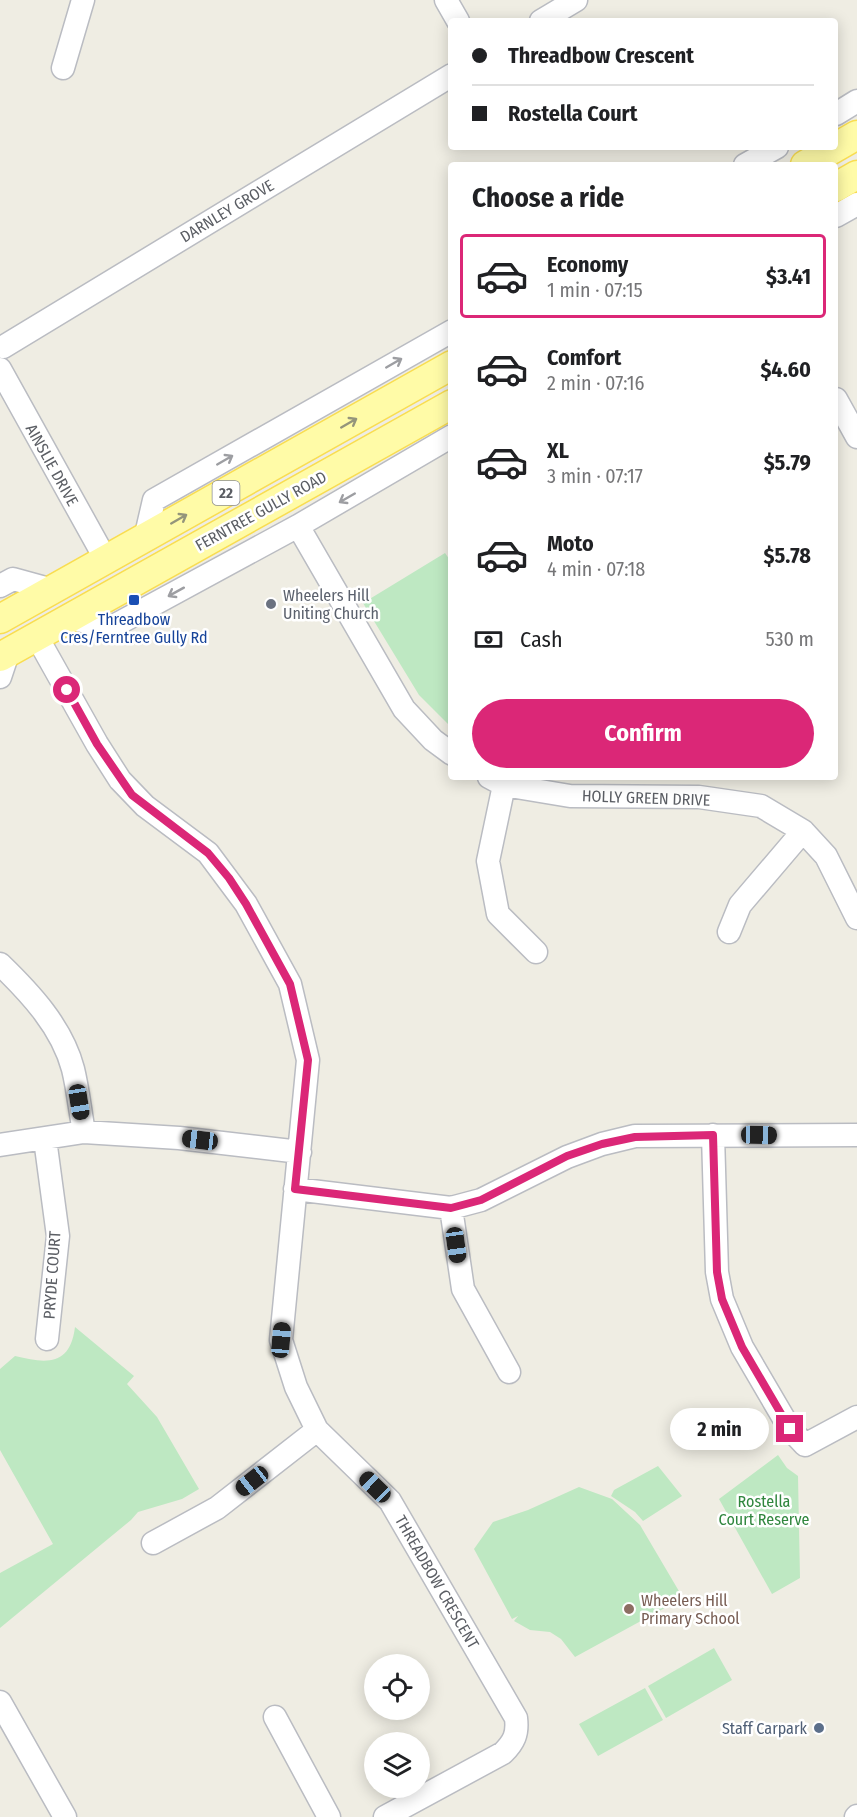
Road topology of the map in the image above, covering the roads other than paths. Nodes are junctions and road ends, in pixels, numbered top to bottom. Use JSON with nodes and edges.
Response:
{"nodes":[{"id":1,"x":83,"y":0,"type":"edge"},
{"id":2,"x":446,"y":0,"type":"edge"},
{"id":3,"x":576,"y":0,"type":"edge"},
{"id":4,"x":456,"y":18,"type":"edge"},
{"id":5,"x":546,"y":18,"type":"edge"},
{"id":6,"x":63,"y":68,"type":"dead end"},
{"id":7,"x":448,"y":77,"type":"edge"},
{"id":8,"x":857,"y":101,"type":"edge"},
{"id":9,"x":838,"y":113,"type":"edge"},
{"id":10,"x":772,"y":150,"type":"edge"},
{"id":11,"x":831,"y":150,"type":"edge"},
{"id":12,"x":750,"y":162,"type":"edge"},
{"id":13,"x":810,"y":162,"type":"edge"},
{"id":14,"x":857,"y":175,"type":"edge"},
{"id":15,"x":838,"y":186,"type":"edge"},
{"id":16,"x":857,"y":204,"type":"edge"},
{"id":17,"x":838,"y":215,"type":"edge"},
{"id":18,"x":448,"y":333,"type":"edge"},
{"id":19,"x":1,"y":351,"type":"edge"},
{"id":20,"x":448,"y":367,"type":"edge"},
{"id":21,"x":0,"y":369,"type":"edge"},
{"id":22,"x":838,"y":403,"type":"edge"},
{"id":23,"x":448,"y":406,"type":"edge"},
{"id":24,"x":857,"y":436,"type":"edge"},
{"id":25,"x":448,"y":438,"type":"edge"},
{"id":26,"x":298,"y":526,"type":"junction"},
{"id":27,"x":145,"y":539,"type":"junction"},
{"id":28,"x":106,"y":560,"type":"junction"},
{"id":29,"x":0,"y":586,"type":"edge"},
{"id":30,"x":123,"y":589,"type":"junction"},
{"id":31,"x":53,"y":590,"type":"junction"},
{"id":32,"x":71,"y":618,"type":"junction"},
{"id":33,"x":0,"y":619,"type":"edge"},
{"id":34,"x":37,"y":637,"type":"junction"},
{"id":35,"x":3,"y":662,"type":"edge"},
{"id":36,"x":448,"y":751,"type":"edge"},
{"id":37,"x":497,"y":781,"type":"edge"},
{"id":38,"x":803,"y":831,"type":"junction"},
{"id":39,"x":857,"y":918,"type":"edge"},
{"id":40,"x":729,"y":932,"type":"dead end"},
{"id":41,"x":536,"y":952,"type":"dead end"},
{"id":42,"x":0,"y":964,"type":"edge"},
{"id":43,"x":84,"y":1132,"type":"junction"},
{"id":44,"x":713,"y":1135,"type":"junction"},
{"id":45,"x":857,"y":1135,"type":"edge"},
{"id":46,"x":45,"y":1139,"type":"junction"},
{"id":47,"x":0,"y":1145,"type":"edge"},
{"id":48,"x":300,"y":1152,"type":"junction"},
{"id":49,"x":295,"y":1189,"type":"junction"},
{"id":50,"x":451,"y":1208,"type":"junction"},
{"id":51,"x":47,"y":1339,"type":"dead end"},
{"id":52,"x":509,"y":1371,"type":"dead end"},
{"id":53,"x":857,"y":1417,"type":"edge"},
{"id":54,"x":317,"y":1430,"type":"junction"},
{"id":55,"x":153,"y":1543,"type":"dead end"},
{"id":56,"x":0,"y":1702,"type":"edge"},
{"id":57,"x":275,"y":1718,"type":"dead end"},
{"id":58,"x":65,"y":1817,"type":"edge"},
{"id":59,"x":329,"y":1817,"type":"edge"},
{"id":60,"x":385,"y":1817,"type":"edge"}],
"edges":[{"from":1,"to":6,"type":"street"},
{"from":2,"to":4,"type":"street"},
{"from":3,"to":5,"type":"street"},
{"from":7,"to":19,"type":"street","name":"DARNLEY GROVE"},
{"from":8,"to":9,"type":"street"},
{"from":10,"to":12,"type":"street"},
{"from":11,"to":13,"type":"main road"},
{"from":14,"to":15,"type":"main road"},
{"from":16,"to":17,"type":"street"},
{"from":27,"to":18,"type":"street","one_way":true},
{"from":27,"to":20,"type":"main road","name":"FERNTREE GULLY ROAD","number":"22","one_way":true},
{"from":21,"to":28,"type":"street","name":"AINSLIE DRIVE"},
{"from":22,"to":24,"type":"street"},
{"from":23,"to":30,"type":"main road","name":"FERNTREE GULLY ROAD","number":"22"},
{"from":25,"to":26,"type":"street","name":"FERNTREE GULLY ROAD","one_way":true},
{"from":26,"to":32,"type":"street","name":"FERNTREE GULLY ROAD","one_way":true},
{"from":26,"to":36,"type":"street"},
{"from":27,"to":28,"type":"main road","name":"FERNTREE GULLY ROAD","number":"22"},
{"from":28,"to":30,"type":"main road"},
{"from":28,"to":31,"type":"main road","name":"FERNTREE GULLY ROAD","number":"22"},
{"from":29,"to":31,"type":"street"},
{"from":30,"to":32,"type":"main road","name":"FERNTREE GULLY ROAD","number":"22"},
{"from":31,"to":33,"type":"main road","name":"FERNTREE GULLY ROAD","number":"22"},
{"from":32,"to":34,"type":"main road","name":"FERNTREE GULLY ROAD","number":"22"},
{"from":34,"to":35,"type":"main road","name":"FERNTREE GULLY ROAD","number":"22"},
{"from":34,"to":48,"type":"street","name":"THREADBOW CRESCENT"},
{"from":37,"to":38,"type":"street","name":"HOLLY GREEN DRIVE"},
{"from":37,"to":41,"type":"street"},
{"from":38,"to":39,"type":"street","name":"HOLLY GREEN DRIVE"},
{"from":38,"to":40,"type":"street"},
{"from":42,"to":43,"type":"street"},
{"from":43,"to":46,"type":"street"},
{"from":43,"to":48,"type":"street"},
{"from":44,"to":45,"type":"street"},
{"from":44,"to":50,"type":"street"},
{"from":44,"to":53,"type":"street"},
{"from":46,"to":47,"type":"street"},
{"from":46,"to":51,"type":"street","name":"PRYDE COURT"},
{"from":48,"to":49,"type":"street","name":"THREADBOW CRESCENT"},
{"from":49,"to":50,"type":"street"},
{"from":49,"to":54,"type":"street","name":"THREADBOW CRESCENT"},
{"from":50,"to":52,"type":"street"},
{"from":54,"to":55,"type":"street"},
{"from":54,"to":60,"type":"street","name":"THREADBOW CRESCENT"},
{"from":56,"to":58,"type":"street"},
{"from":57,"to":59,"type":"street"}]}
